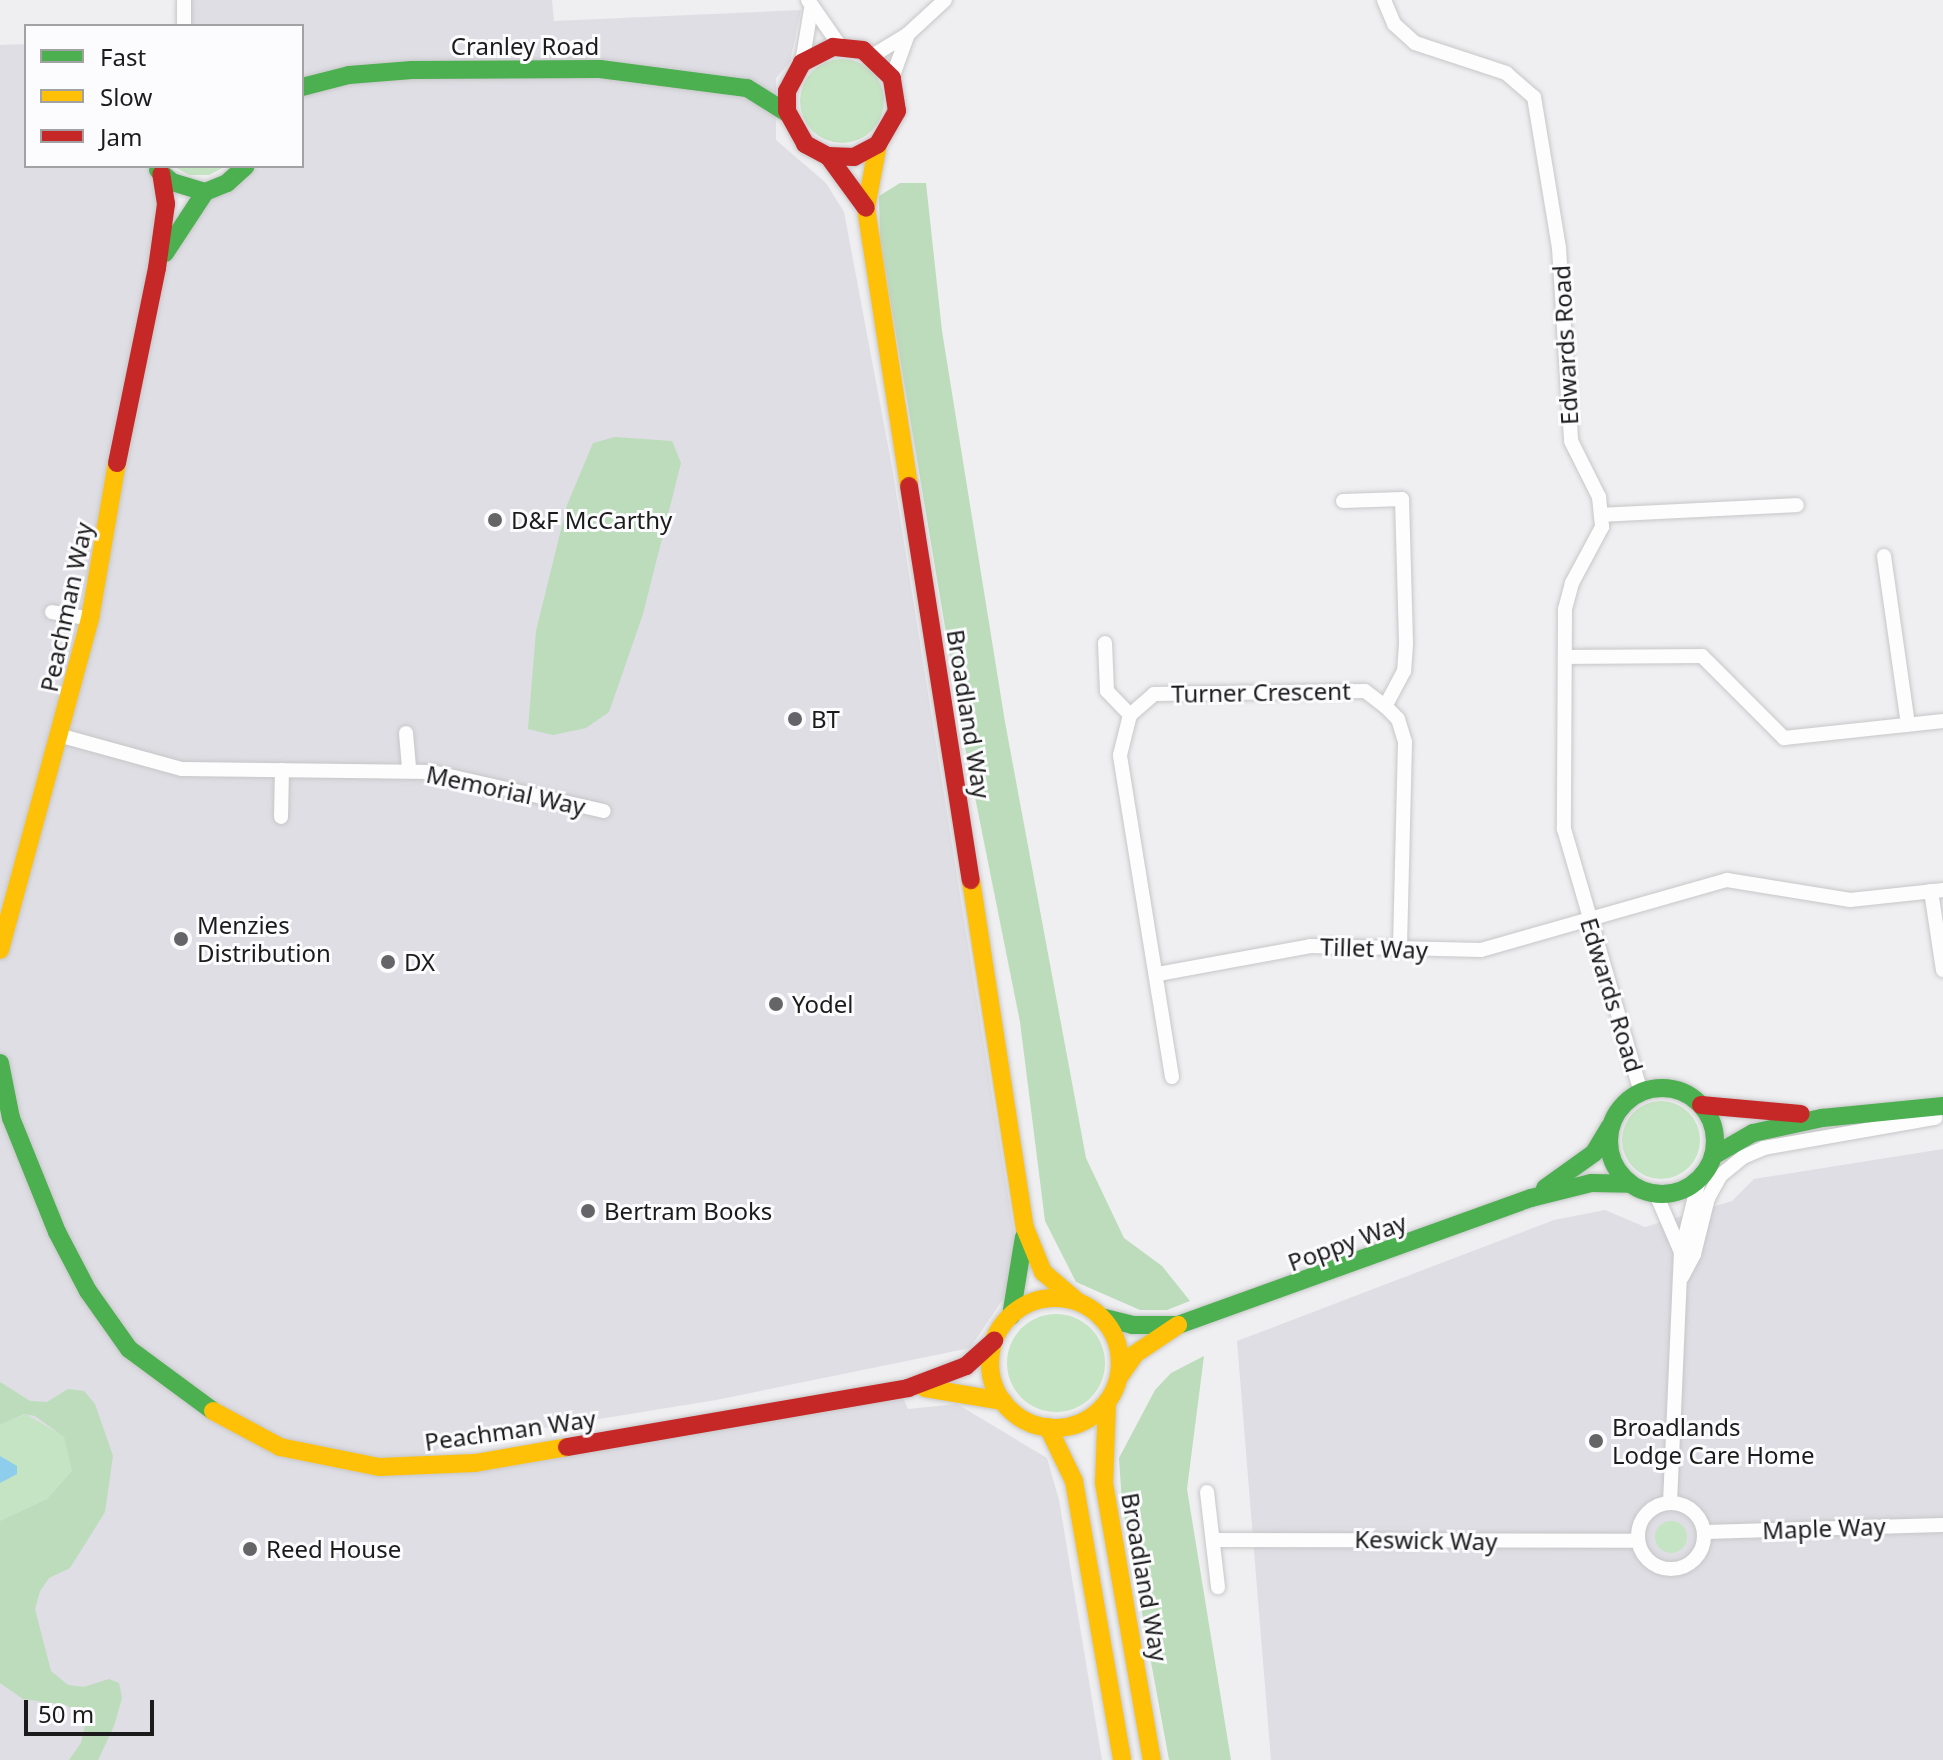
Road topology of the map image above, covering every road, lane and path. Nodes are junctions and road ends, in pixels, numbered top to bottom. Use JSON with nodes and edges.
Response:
{"nodes":[{"id":1,"x":184,"y":0,"type":"edge"},
{"id":2,"x":945,"y":0,"type":"edge"},
{"id":3,"x":1384,"y":0,"type":"edge"},
{"id":4,"x":810,"y":5,"type":"edge"},
{"id":5,"x":184,"y":24,"type":"edge"},
{"id":6,"x":908,"y":34,"type":"junction"},
{"id":7,"x":840,"y":46,"type":"junction"},
{"id":8,"x":872,"y":56,"type":"junction"},
{"id":9,"x":797,"y":70,"type":"junction"},
{"id":10,"x":892,"y":78,"type":"junction"},
{"id":11,"x":304,"y":87,"type":"edge"},
{"id":12,"x":747,"y":88,"type":"junction"},
{"id":13,"x":787,"y":113,"type":"junction"},
{"id":14,"x":878,"y":144,"type":"junction"},
{"id":15,"x":828,"y":156,"type":"junction"},
{"id":16,"x":244,"y":168,"type":"edge"},
{"id":17,"x":158,"y":170,"type":"edge"},
{"id":18,"x":205,"y":192,"type":"junction"},
{"id":19,"x":866,"y":208,"type":"junction"},
{"id":20,"x":157,"y":268,"type":"junction"},
{"id":21,"x":1343,"y":501,"type":"dead end"},
{"id":22,"x":1797,"y":505,"type":"dead end"},
{"id":23,"x":1601,"y":515,"type":"junction"},
{"id":24,"x":1884,"y":556,"type":"dead end"},
{"id":25,"x":52,"y":612,"type":"dead end"},
{"id":26,"x":90,"y":619,"type":"junction"},
{"id":27,"x":1105,"y":643,"type":"dead end"},
{"id":28,"x":1565,"y":657,"type":"junction"},
{"id":29,"x":1385,"y":706,"type":"junction"},
{"id":30,"x":1130,"y":715,"type":"junction"},
{"id":31,"x":1943,"y":721,"type":"edge"},
{"id":32,"x":1908,"y":724,"type":"junction"},
{"id":33,"x":406,"y":733,"type":"dead end"},
{"id":34,"x":62,"y":736,"type":"junction"},
{"id":35,"x":282,"y":770,"type":"junction"},
{"id":36,"x":409,"y":771,"type":"junction"},
{"id":37,"x":604,"y":811,"type":"dead end"},
{"id":38,"x":281,"y":817,"type":"dead end"},
{"id":39,"x":1937,"y":890,"type":"edge"},
{"id":40,"x":1589,"y":921,"type":"junction"},
{"id":41,"x":0,"y":950,"type":"edge"},
{"id":42,"x":1400,"y":950,"type":"junction"},
{"id":43,"x":1943,"y":970,"type":"edge"},
{"id":44,"x":1158,"y":974,"type":"junction"},
{"id":45,"x":0,"y":1063,"type":"edge"},
{"id":46,"x":1172,"y":1077,"type":"dead end"},
{"id":47,"x":1641,"y":1092,"type":"junction"},
{"id":48,"x":1701,"y":1105,"type":"junction"},
{"id":49,"x":1943,"y":1106,"type":"edge"},
{"id":50,"x":1943,"y":1117,"type":"edge"},
{"id":51,"x":1822,"y":1118,"type":"junction"},
{"id":52,"x":1610,"y":1126,"type":"junction"},
{"id":53,"x":1713,"y":1156,"type":"junction"},
{"id":54,"x":1699,"y":1180,"type":"junction"},
{"id":55,"x":1630,"y":1184,"type":"junction"},
{"id":56,"x":1656,"y":1194,"type":"junction"},
{"id":57,"x":1531,"y":1198,"type":"junction"},
{"id":58,"x":1025,"y":1228,"type":"junction"},
{"id":59,"x":1681,"y":1253,"type":"junction"},
{"id":60,"x":1682,"y":1277,"type":"junction"},
{"id":61,"x":1077,"y":1301,"type":"junction"},
{"id":62,"x":1011,"y":1316,"type":"junction"},
{"id":63,"x":1101,"y":1317,"type":"junction"},
{"id":64,"x":1178,"y":1325,"type":"junction"},
{"id":65,"x":994,"y":1341,"type":"junction"},
{"id":66,"x":1119,"y":1377,"type":"junction"},
{"id":67,"x":908,"y":1388,"type":"junction"},
{"id":68,"x":1003,"y":1401,"type":"junction"},
{"id":69,"x":1107,"y":1402,"type":"junction"},
{"id":70,"x":1048,"y":1427,"type":"junction"},
{"id":71,"x":1207,"y":1492,"type":"dead end"},
{"id":72,"x":1670,"y":1503,"type":"junction"},
{"id":73,"x":1943,"y":1525,"type":"edge"},
{"id":74,"x":1704,"y":1532,"type":"junction"},
{"id":75,"x":1213,"y":1540,"type":"junction"},
{"id":76,"x":1638,"y":1541,"type":"junction"},
{"id":77,"x":1218,"y":1587,"type":"dead end"},
{"id":78,"x":1122,"y":1760,"type":"edge"},
{"id":79,"x":1152,"y":1760,"type":"edge"}],
"edges":[{"from":1,"to":5,"type":"street"},
{"from":2,"to":6,"type":"street"},
{"from":3,"to":23,"type":"street","name":"Edwards Road"},
{"from":4,"to":7,"type":"street"},
{"from":4,"to":9,"type":"street"},
{"from":6,"to":8,"type":"street"},
{"from":6,"to":10,"type":"street"},
{"from":7,"to":8,"type":"main road"},
{"from":7,"to":9,"type":"main road"},
{"from":8,"to":10,"type":"main road"},
{"from":9,"to":12,"type":"main road","name":"Cranley Road"},
{"from":9,"to":13,"type":"main road"},
{"from":10,"to":14,"type":"main road","name":"Broadland Way"},
{"from":11,"to":12,"type":"main road","name":"Cranley Road"},
{"from":12,"to":13,"type":"main road","name":"Cranley Road"},
{"from":13,"to":15,"type":"main road","name":"Broadland Way"},
{"from":14,"to":15,"type":"main road"},
{"from":14,"to":19,"type":"main road","name":"Broadland Way"},
{"from":15,"to":19,"type":"main road","name":"Broadland Way"},
{"from":16,"to":18,"type":"main road","name":"Peachman Way"},
{"from":17,"to":18,"type":"main road","name":"Peachman Way"},
{"from":17,"to":20,"type":"main road","name":"Peachman Way"},
{"from":18,"to":20,"type":"main road","name":"Peachman Way"},
{"from":19,"to":58,"type":"main road","name":"Broadland Way"},
{"from":20,"to":26,"type":"main road","name":"Peachman Way"},
{"from":21,"to":29,"type":"street"},
{"from":22,"to":23,"type":"street"},
{"from":23,"to":28,"type":"street","name":"Edwards Road"},
{"from":24,"to":32,"type":"street"},
{"from":25,"to":26,"type":"street"},
{"from":26,"to":34,"type":"main road","name":"Peachman Way"},
{"from":27,"to":30,"type":"street"},
{"from":28,"to":32,"type":"street"},
{"from":28,"to":40,"type":"street","name":"Edwards Road"},
{"from":29,"to":30,"type":"street","name":"Turner Crescent"},
{"from":29,"to":42,"type":"street","name":"Turner Crescent"},
{"from":30,"to":44,"type":"street"},
{"from":31,"to":32,"type":"street"},
{"from":33,"to":36,"type":"street","name":"Memorial Way"},
{"from":34,"to":35,"type":"street","name":"Memorial Way"},
{"from":34,"to":41,"type":"main road","name":"Peachman Way"},
{"from":35,"to":36,"type":"street","name":"Memorial Way"},
{"from":35,"to":38,"type":"street"},
{"from":36,"to":37,"type":"street","name":"Memorial Way"},
{"from":39,"to":40,"type":"street","name":"Tillet Way"},
{"from":39,"to":43,"type":"street"},
{"from":40,"to":42,"type":"street","name":"Tillet Way"},
{"from":40,"to":47,"type":"street","name":"Edwards Road"},
{"from":42,"to":44,"type":"street","name":"Tillet Way"},
{"from":44,"to":46,"type":"street"},
{"from":45,"to":67,"type":"main road","name":"Peachman Way"},
{"from":47,"to":48,"type":"main road"},
{"from":47,"to":52,"type":"main road"},
{"from":48,"to":51,"type":"main road"},
{"from":48,"to":53,"type":"main road"},
{"from":49,"to":51,"type":"main road"},
{"from":50,"to":60,"type":"street"},
{"from":51,"to":53,"type":"main road"},
{"from":52,"to":55,"type":"main road"},
{"from":52,"to":57,"type":"main road","name":"Poppy Way"},
{"from":53,"to":54,"type":"main road"},
{"from":54,"to":56,"type":"main road"},
{"from":54,"to":59,"type":"street"},
{"from":55,"to":56,"type":"main road"},
{"from":55,"to":57,"type":"main road","name":"Poppy Way"},
{"from":56,"to":59,"type":"street"},
{"from":57,"to":64,"type":"main road","name":"Poppy Way"},
{"from":58,"to":61,"type":"main road","name":"Broadland Way"},
{"from":58,"to":62,"type":"main road","name":"Broadland Way"},
{"from":59,"to":60,"type":"street"},
{"from":60,"to":72,"type":"street"},
{"from":61,"to":62,"type":"main road"},
{"from":61,"to":63,"type":"main road"},
{"from":62,"to":65,"type":"main road"},
{"from":63,"to":64,"type":"main road","name":"Poppy Way"},
{"from":63,"to":66,"type":"main road"},
{"from":64,"to":66,"type":"main road","name":"Poppy Way"},
{"from":65,"to":67,"type":"main road","name":"Peachman Way"},
{"from":65,"to":68,"type":"main road"},
{"from":66,"to":69,"type":"main road"},
{"from":67,"to":68,"type":"main road","name":"Peachman Way"},
{"from":68,"to":70,"type":"main road"},
{"from":69,"to":70,"type":"main road"},
{"from":69,"to":79,"type":"main road","name":"Broadland Way"},
{"from":70,"to":78,"type":"main road"},
{"from":71,"to":75,"type":"street"},
{"from":72,"to":74,"type":"street"},
{"from":72,"to":76,"type":"street"},
{"from":73,"to":74,"type":"street","name":"Maple Way"},
{"from":74,"to":76,"type":"street"},
{"from":75,"to":76,"type":"street","name":"Keswick Way"},
{"from":75,"to":77,"type":"street"}]}
